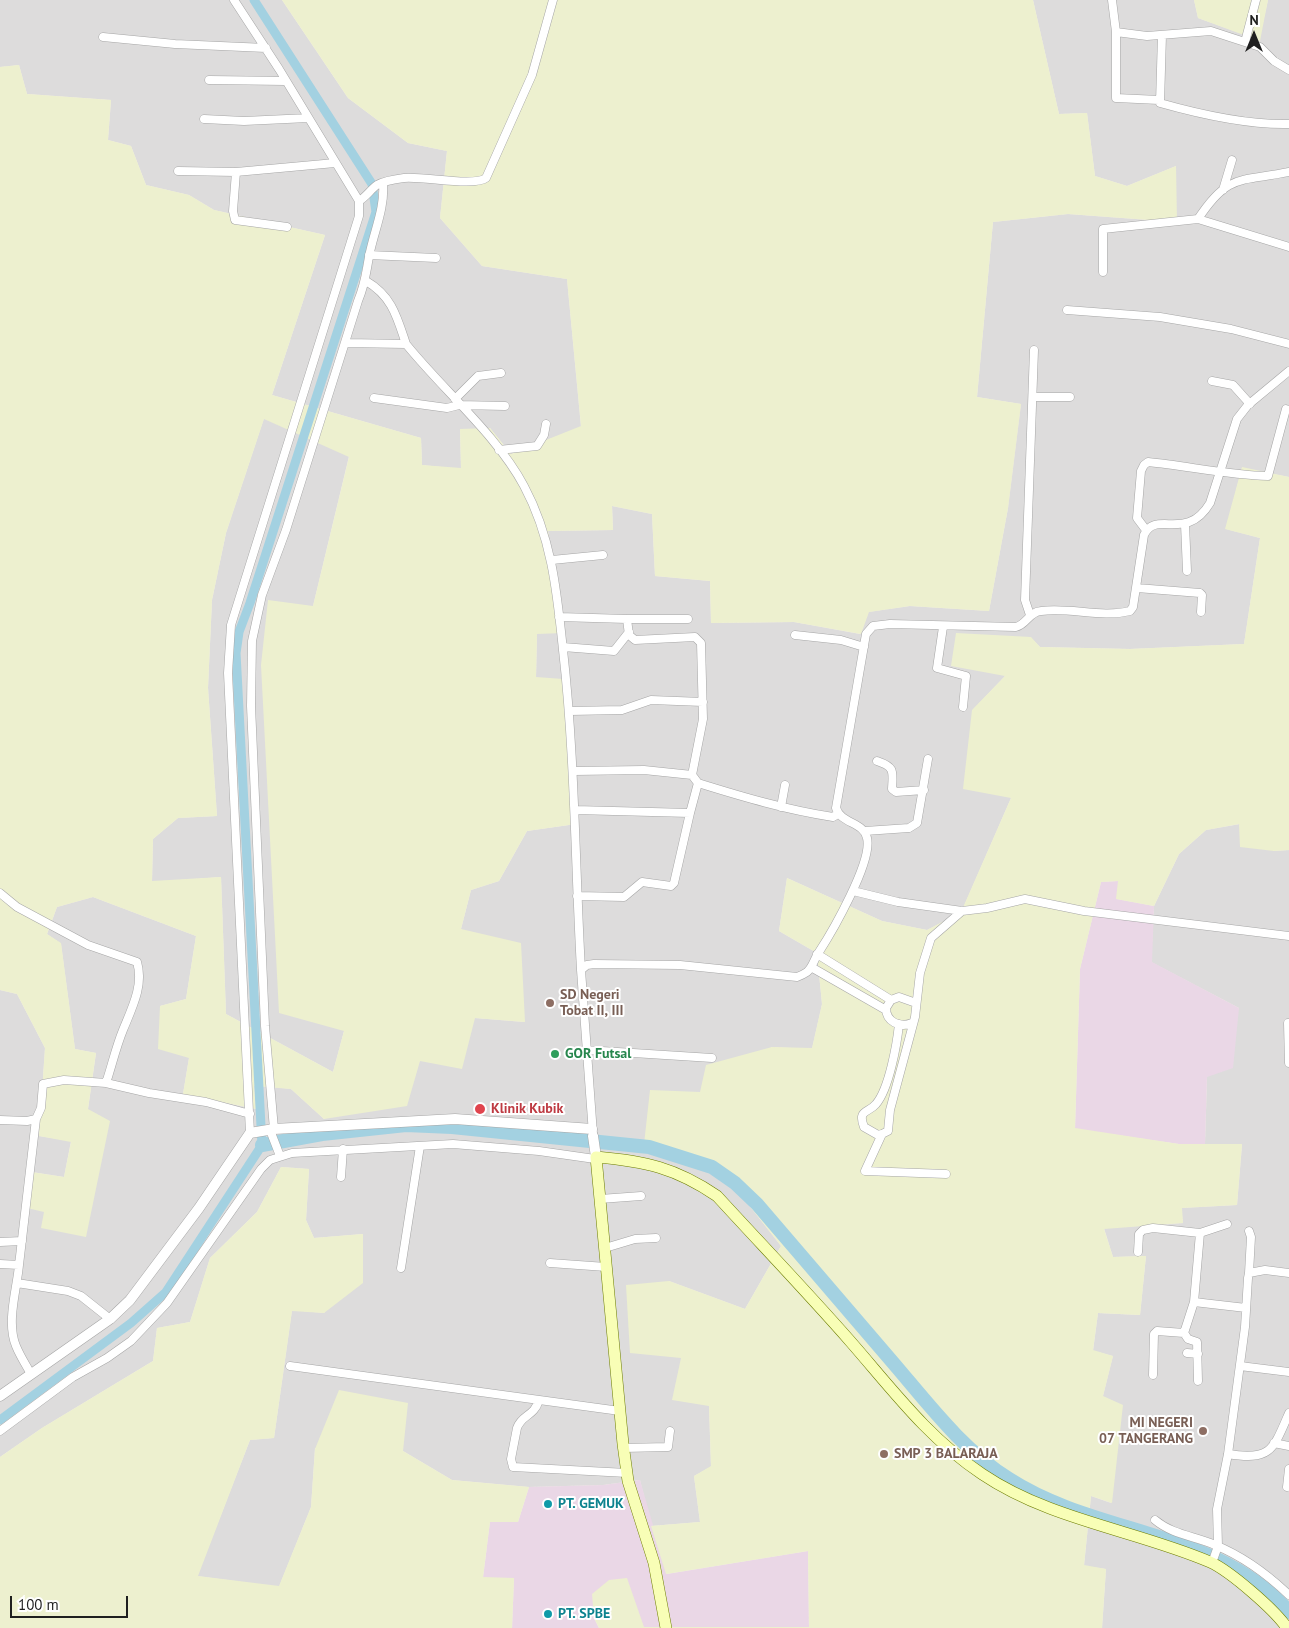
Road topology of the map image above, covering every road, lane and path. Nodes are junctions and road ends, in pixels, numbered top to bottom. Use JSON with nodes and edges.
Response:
{"nodes":[{"id":1,"x":234,"y":0,"type":"edge"},
{"id":2,"x":553,"y":0,"type":"edge"},
{"id":3,"x":1112,"y":0,"type":"edge"},
{"id":4,"x":1256,"y":0,"type":"edge"},
{"id":5,"x":1116,"y":32,"type":"junction"},
{"id":6,"x":1162,"y":35,"type":"junction"},
{"id":7,"x":103,"y":37,"type":"dead end"},
{"id":8,"x":1244,"y":42,"type":"junction"},
{"id":9,"x":266,"y":48,"type":"junction"},
{"id":10,"x":1289,"y":70,"type":"edge"},
{"id":11,"x":209,"y":80,"type":"dead end"},
{"id":12,"x":286,"y":81,"type":"junction"},
{"id":13,"x":1159,"y":100,"type":"junction"},
{"id":14,"x":308,"y":118,"type":"junction"},
{"id":15,"x":204,"y":119,"type":"dead end"},
{"id":16,"x":1289,"y":124,"type":"edge"},
{"id":17,"x":1232,"y":160,"type":"dead end"},
{"id":18,"x":335,"y":163,"type":"junction"},
{"id":19,"x":178,"y":171,"type":"dead end"},
{"id":20,"x":236,"y":172,"type":"junction"},
{"id":21,"x":1289,"y":172,"type":"edge"},
{"id":22,"x":380,"y":184,"type":"junction"},
{"id":23,"x":1223,"y":190,"type":"junction"},
{"id":24,"x":361,"y":200,"type":"junction"},
{"id":25,"x":1198,"y":219,"type":"junction"},
{"id":26,"x":287,"y":227,"type":"dead end"},
{"id":27,"x":1289,"y":247,"type":"edge"},
{"id":28,"x":370,"y":255,"type":"junction"},
{"id":29,"x":436,"y":258,"type":"dead end"},
{"id":30,"x":1103,"y":272,"type":"dead end"},
{"id":31,"x":366,"y":281,"type":"junction"},
{"id":32,"x":1067,"y":310,"type":"dead end"},
{"id":33,"x":346,"y":343,"type":"junction"},
{"id":34,"x":406,"y":344,"type":"junction"},
{"id":35,"x":1289,"y":344,"type":"edge"},
{"id":36,"x":1034,"y":350,"type":"dead end"},
{"id":37,"x":1289,"y":371,"type":"edge"},
{"id":38,"x":502,"y":373,"type":"dead end"},
{"id":39,"x":1212,"y":381,"type":"dead end"},
{"id":40,"x":1034,"y":397,"type":"junction"},
{"id":41,"x":1070,"y":397,"type":"dead end"},
{"id":42,"x":374,"y":398,"type":"dead end"},
{"id":43,"x":457,"y":402,"type":"junction"},
{"id":44,"x":1250,"y":404,"type":"junction"},
{"id":45,"x":505,"y":406,"type":"dead end"},
{"id":46,"x":1286,"y":409,"type":"dead end"},
{"id":47,"x":546,"y":424,"type":"dead end"},
{"id":48,"x":499,"y":450,"type":"junction"},
{"id":49,"x":1219,"y":472,"type":"junction"},
{"id":50,"x":1186,"y":524,"type":"junction"},
{"id":51,"x":1146,"y":530,"type":"junction"},
{"id":52,"x":603,"y":555,"type":"dead end"},
{"id":53,"x":552,"y":560,"type":"junction"},
{"id":54,"x":1187,"y":570,"type":"dead end"},
{"id":55,"x":1137,"y":588,"type":"junction"},
{"id":56,"x":1201,"y":612,"type":"dead end"},
{"id":57,"x":1030,"y":615,"type":"junction"},
{"id":58,"x":560,"y":617,"type":"junction"},
{"id":59,"x":628,"y":619,"type":"junction"},
{"id":60,"x":688,"y":619,"type":"dead end"},
{"id":61,"x":943,"y":627,"type":"junction"},
{"id":62,"x":629,"y":632,"type":"junction"},
{"id":63,"x":795,"y":635,"type":"dead end"},
{"id":64,"x":563,"y":647,"type":"junction"},
{"id":65,"x":864,"y":647,"type":"junction"},
{"id":66,"x":703,"y":702,"type":"junction"},
{"id":67,"x":963,"y":707,"type":"dead end"},
{"id":68,"x":570,"y":711,"type":"junction"},
{"id":69,"x":928,"y":759,"type":"dead end"},
{"id":70,"x":877,"y":761,"type":"dead end"},
{"id":71,"x":574,"y":771,"type":"junction"},
{"id":72,"x":692,"y":776,"type":"junction"},
{"id":73,"x":698,"y":783,"type":"junction"},
{"id":74,"x":785,"y":785,"type":"dead end"},
{"id":75,"x":924,"y":790,"type":"junction"},
{"id":76,"x":781,"y":807,"type":"junction"},
{"id":77,"x":576,"y":810,"type":"junction"},
{"id":78,"x":690,"y":814,"type":"junction"},
{"id":79,"x":838,"y":814,"type":"junction"},
{"id":80,"x":865,"y":831,"type":"junction"},
{"id":81,"x":853,"y":892,"type":"junction"},
{"id":82,"x":0,"y":893,"type":"edge"},
{"id":83,"x":577,"y":896,"type":"junction"},
{"id":84,"x":962,"y":911,"type":"junction"},
{"id":85,"x":1289,"y":936,"type":"edge"},
{"id":86,"x":817,"y":954,"type":"junction"},
{"id":87,"x":811,"y":967,"type":"junction"},
{"id":88,"x":580,"y":970,"type":"junction"},
{"id":89,"x":891,"y":1000,"type":"junction"},
{"id":90,"x":916,"y":1003,"type":"junction"},
{"id":91,"x":886,"y":1010,"type":"junction"},
{"id":92,"x":1288,"y":1022,"type":"edge"},
{"id":93,"x":912,"y":1023,"type":"junction"},
{"id":94,"x":899,"y":1024,"type":"junction"},
{"id":95,"x":586,"y":1050,"type":"junction"},
{"id":96,"x":712,"y":1058,"type":"dead end"},
{"id":97,"x":1289,"y":1063,"type":"edge"},
{"id":98,"x":106,"y":1083,"type":"junction"},
{"id":99,"x":876,"y":1105,"type":"junction"},
{"id":100,"x":890,"y":1110,"type":"junction"},
{"id":101,"x":250,"y":1114,"type":"junction"},
{"id":102,"x":36,"y":1119,"type":"junction"},
{"id":103,"x":0,"y":1120,"type":"edge"},
{"id":104,"x":271,"y":1131,"type":"junction"},
{"id":105,"x":253,"y":1132,"type":"junction"},
{"id":106,"x":592,"y":1132,"type":"junction"},
{"id":107,"x":882,"y":1134,"type":"junction"},
{"id":108,"x":420,"y":1146,"type":"junction"},
{"id":109,"x":343,"y":1149,"type":"junction"},
{"id":110,"x":279,"y":1153,"type":"junction"},
{"id":111,"x":596,"y":1156,"type":"junction"},
{"id":112,"x":946,"y":1174,"type":"dead end"},
{"id":113,"x":341,"y":1176,"type":"dead end"},
{"id":114,"x":641,"y":1196,"type":"dead end"},
{"id":115,"x":600,"y":1199,"type":"junction"},
{"id":116,"x":1227,"y":1224,"type":"dead end"},
{"id":117,"x":1248,"y":1231,"type":"dead end"},
{"id":118,"x":1200,"y":1233,"type":"junction"},
{"id":119,"x":656,"y":1238,"type":"dead end"},
{"id":120,"x":22,"y":1241,"type":"junction"},
{"id":121,"x":0,"y":1242,"type":"edge"},
{"id":122,"x":604,"y":1248,"type":"junction"},
{"id":123,"x":1138,"y":1252,"type":"dead end"},
{"id":124,"x":550,"y":1263,"type":"dead end"},
{"id":125,"x":0,"y":1264,"type":"edge"},
{"id":126,"x":19,"y":1264,"type":"junction"},
{"id":127,"x":606,"y":1267,"type":"junction"},
{"id":128,"x":401,"y":1268,"type":"dead end"},
{"id":129,"x":1250,"y":1273,"type":"junction"},
{"id":130,"x":1289,"y":1273,"type":"edge"},
{"id":131,"x":17,"y":1283,"type":"junction"},
{"id":132,"x":1194,"y":1302,"type":"junction"},
{"id":133,"x":1246,"y":1308,"type":"junction"},
{"id":134,"x":110,"y":1319,"type":"junction"},
{"id":135,"x":1184,"y":1333,"type":"junction"},
{"id":136,"x":1186,"y":1353,"type":"dead end"},
{"id":137,"x":1198,"y":1354,"type":"junction"},
{"id":138,"x":290,"y":1366,"type":"dead end"},
{"id":139,"x":1240,"y":1366,"type":"junction"},
{"id":140,"x":1289,"y":1372,"type":"edge"},
{"id":141,"x":31,"y":1374,"type":"junction"},
{"id":142,"x":1153,"y":1375,"type":"dead end"},
{"id":143,"x":1198,"y":1381,"type":"dead end"},
{"id":144,"x":0,"y":1396,"type":"edge"},
{"id":145,"x":539,"y":1400,"type":"junction"},
{"id":146,"x":620,"y":1411,"type":"junction"},
{"id":147,"x":1289,"y":1413,"type":"edge"},
{"id":148,"x":0,"y":1431,"type":"edge"},
{"id":149,"x":670,"y":1431,"type":"dead end"},
{"id":150,"x":1274,"y":1443,"type":"junction"},
{"id":151,"x":1289,"y":1446,"type":"edge"},
{"id":152,"x":623,"y":1448,"type":"junction"},
{"id":153,"x":1228,"y":1454,"type":"junction"},
{"id":154,"x":1289,"y":1469,"type":"edge"},
{"id":155,"x":627,"y":1473,"type":"junction"},
{"id":156,"x":1287,"y":1487,"type":"dead end"},
{"id":157,"x":1155,"y":1520,"type":"dead end"},
{"id":158,"x":1217,"y":1547,"type":"junction"},
{"id":159,"x":1213,"y":1562,"type":"junction"},
{"id":160,"x":1289,"y":1595,"type":"edge"},
{"id":161,"x":666,"y":1628,"type":"edge"},
{"id":162,"x":1287,"y":1628,"type":"edge"}],
"edges":[{"from":1,"to":9,"type":"street"},
{"from":2,"to":22,"type":"street"},
{"from":3,"to":5,"type":"street"},
{"from":4,"to":8,"type":"street"},
{"from":5,"to":6,"type":"street"},
{"from":5,"to":13,"type":"street"},
{"from":6,"to":8,"type":"street"},
{"from":6,"to":13,"type":"street"},
{"from":7,"to":9,"type":"street"},
{"from":8,"to":10,"type":"street"},
{"from":9,"to":12,"type":"street"},
{"from":11,"to":12,"type":"street"},
{"from":12,"to":14,"type":"street"},
{"from":13,"to":16,"type":"street"},
{"from":14,"to":15,"type":"street"},
{"from":14,"to":18,"type":"street"},
{"from":17,"to":23,"type":"street"},
{"from":18,"to":20,"type":"street"},
{"from":18,"to":24,"type":"street"},
{"from":19,"to":20,"type":"street"},
{"from":20,"to":26,"type":"street"},
{"from":21,"to":23,"type":"street"},
{"from":22,"to":24,"type":"street"},
{"from":22,"to":28,"type":"street"},
{"from":23,"to":25,"type":"street"},
{"from":24,"to":101,"type":"street"},
{"from":25,"to":27,"type":"street"},
{"from":25,"to":30,"type":"street"},
{"from":28,"to":29,"type":"street"},
{"from":28,"to":31,"type":"street"},
{"from":31,"to":33,"type":"street"},
{"from":31,"to":34,"type":"street"},
{"from":32,"to":35,"type":"street"},
{"from":33,"to":34,"type":"street"},
{"from":33,"to":104,"type":"street"},
{"from":34,"to":43,"type":"street"},
{"from":36,"to":40,"type":"street"},
{"from":37,"to":44,"type":"street"},
{"from":38,"to":43,"type":"street"},
{"from":39,"to":44,"type":"street"},
{"from":40,"to":41,"type":"street"},
{"from":40,"to":57,"type":"street"},
{"from":42,"to":43,"type":"street"},
{"from":43,"to":45,"type":"street"},
{"from":43,"to":48,"type":"street"},
{"from":44,"to":49,"type":"street"},
{"from":46,"to":49,"type":"street"},
{"from":47,"to":48,"type":"street"},
{"from":48,"to":53,"type":"street"},
{"from":49,"to":50,"type":"street"},
{"from":49,"to":51,"type":"street"},
{"from":50,"to":51,"type":"street"},
{"from":50,"to":54,"type":"street"},
{"from":51,"to":55,"type":"street"},
{"from":52,"to":53,"type":"street"},
{"from":53,"to":58,"type":"street"},
{"from":55,"to":56,"type":"street"},
{"from":55,"to":57,"type":"street"},
{"from":57,"to":61,"type":"street"},
{"from":58,"to":59,"type":"street"},
{"from":58,"to":64,"type":"street"},
{"from":59,"to":60,"type":"street"},
{"from":59,"to":62,"type":"street"},
{"from":61,"to":65,"type":"street"},
{"from":61,"to":67,"type":"street"},
{"from":62,"to":64,"type":"street"},
{"from":62,"to":66,"type":"street"},
{"from":63,"to":65,"type":"street"},
{"from":64,"to":68,"type":"street"},
{"from":65,"to":79,"type":"street"},
{"from":66,"to":68,"type":"street"},
{"from":66,"to":72,"type":"street"},
{"from":68,"to":71,"type":"street"},
{"from":69,"to":75,"type":"street"},
{"from":70,"to":75,"type":"street"},
{"from":71,"to":72,"type":"street"},
{"from":71,"to":77,"type":"street"},
{"from":72,"to":73,"type":"street"},
{"from":73,"to":76,"type":"street"},
{"from":73,"to":78,"type":"street"},
{"from":74,"to":76,"type":"street"},
{"from":75,"to":80,"type":"street"},
{"from":76,"to":79,"type":"street"},
{"from":77,"to":78,"type":"street"},
{"from":77,"to":83,"type":"street"},
{"from":78,"to":83,"type":"street"},
{"from":79,"to":80,"type":"street"},
{"from":80,"to":81,"type":"street"},
{"from":81,"to":84,"type":"street"},
{"from":81,"to":86,"type":"street"},
{"from":82,"to":98,"type":"street"},
{"from":83,"to":88,"type":"street"},
{"from":84,"to":85,"type":"street"},
{"from":84,"to":90,"type":"street"},
{"from":86,"to":87,"type":"street"},
{"from":86,"to":89,"type":"street"},
{"from":87,"to":88,"type":"street"},
{"from":87,"to":91,"type":"street"},
{"from":88,"to":95,"type":"street"},
{"from":89,"to":90,"type":"street"},
{"from":89,"to":91,"type":"street"},
{"from":90,"to":93,"type":"street"},
{"from":91,"to":94,"type":"street"},
{"from":92,"to":97,"type":"street"},
{"from":93,"to":94,"type":"street"},
{"from":93,"to":100,"type":"street"},
{"from":94,"to":99,"type":"street"},
{"from":95,"to":96,"type":"street"},
{"from":95,"to":106,"type":"street"},
{"from":98,"to":101,"type":"street"},
{"from":98,"to":102,"type":"street"},
{"from":99,"to":100,"type":"street"},
{"from":99,"to":107,"type":"street"},
{"from":100,"to":107,"type":"street"},
{"from":101,"to":105,"type":"street"},
{"from":102,"to":103,"type":"street"},
{"from":102,"to":120,"type":"street"},
{"from":104,"to":105,"type":"street"},
{"from":104,"to":106,"type":"street"},
{"from":104,"to":110,"type":"street"},
{"from":105,"to":134,"type":"street"},
{"from":106,"to":111,"type":"street"},
{"from":107,"to":112,"type":"street"},
{"from":108,"to":109,"type":"street"},
{"from":108,"to":111,"type":"street"},
{"from":108,"to":128,"type":"street"},
{"from":109,"to":110,"type":"street"},
{"from":109,"to":113,"type":"street"},
{"from":110,"to":148,"type":"street"},
{"from":111,"to":115,"type":"main road"},
{"from":111,"to":159,"type":"main road"},
{"from":114,"to":115,"type":"street"},
{"from":115,"to":122,"type":"main road"},
{"from":116,"to":118,"type":"street"},
{"from":117,"to":129,"type":"street"},
{"from":118,"to":123,"type":"street"},
{"from":118,"to":132,"type":"street"},
{"from":119,"to":122,"type":"street"},
{"from":120,"to":121,"type":"street"},
{"from":120,"to":126,"type":"street"},
{"from":122,"to":127,"type":"main road"},
{"from":124,"to":127,"type":"street"},
{"from":125,"to":126,"type":"street"},
{"from":126,"to":131,"type":"street"},
{"from":127,"to":146,"type":"main road"},
{"from":129,"to":130,"type":"street"},
{"from":129,"to":133,"type":"street"},
{"from":131,"to":134,"type":"street"},
{"from":131,"to":141,"type":"street"},
{"from":132,"to":133,"type":"street"},
{"from":132,"to":135,"type":"street"},
{"from":133,"to":139,"type":"street"},
{"from":134,"to":141,"type":"street"},
{"from":135,"to":137,"type":"street"},
{"from":135,"to":142,"type":"street"},
{"from":136,"to":137,"type":"street"},
{"from":137,"to":143,"type":"street"},
{"from":138,"to":145,"type":"street"},
{"from":139,"to":140,"type":"street"},
{"from":139,"to":153,"type":"street"},
{"from":141,"to":144,"type":"street"},
{"from":145,"to":146,"type":"street"},
{"from":145,"to":155,"type":"street"},
{"from":146,"to":152,"type":"main road"},
{"from":147,"to":150,"type":"street"},
{"from":149,"to":152,"type":"street"},
{"from":150,"to":151,"type":"street"},
{"from":150,"to":153,"type":"street"},
{"from":152,"to":155,"type":"main road"},
{"from":153,"to":158,"type":"street"},
{"from":154,"to":156,"type":"street"},
{"from":155,"to":161,"type":"main road"},
{"from":157,"to":158,"type":"street"},
{"from":158,"to":159,"type":"street"},
{"from":158,"to":160,"type":"street"},
{"from":159,"to":162,"type":"main road"}]}
